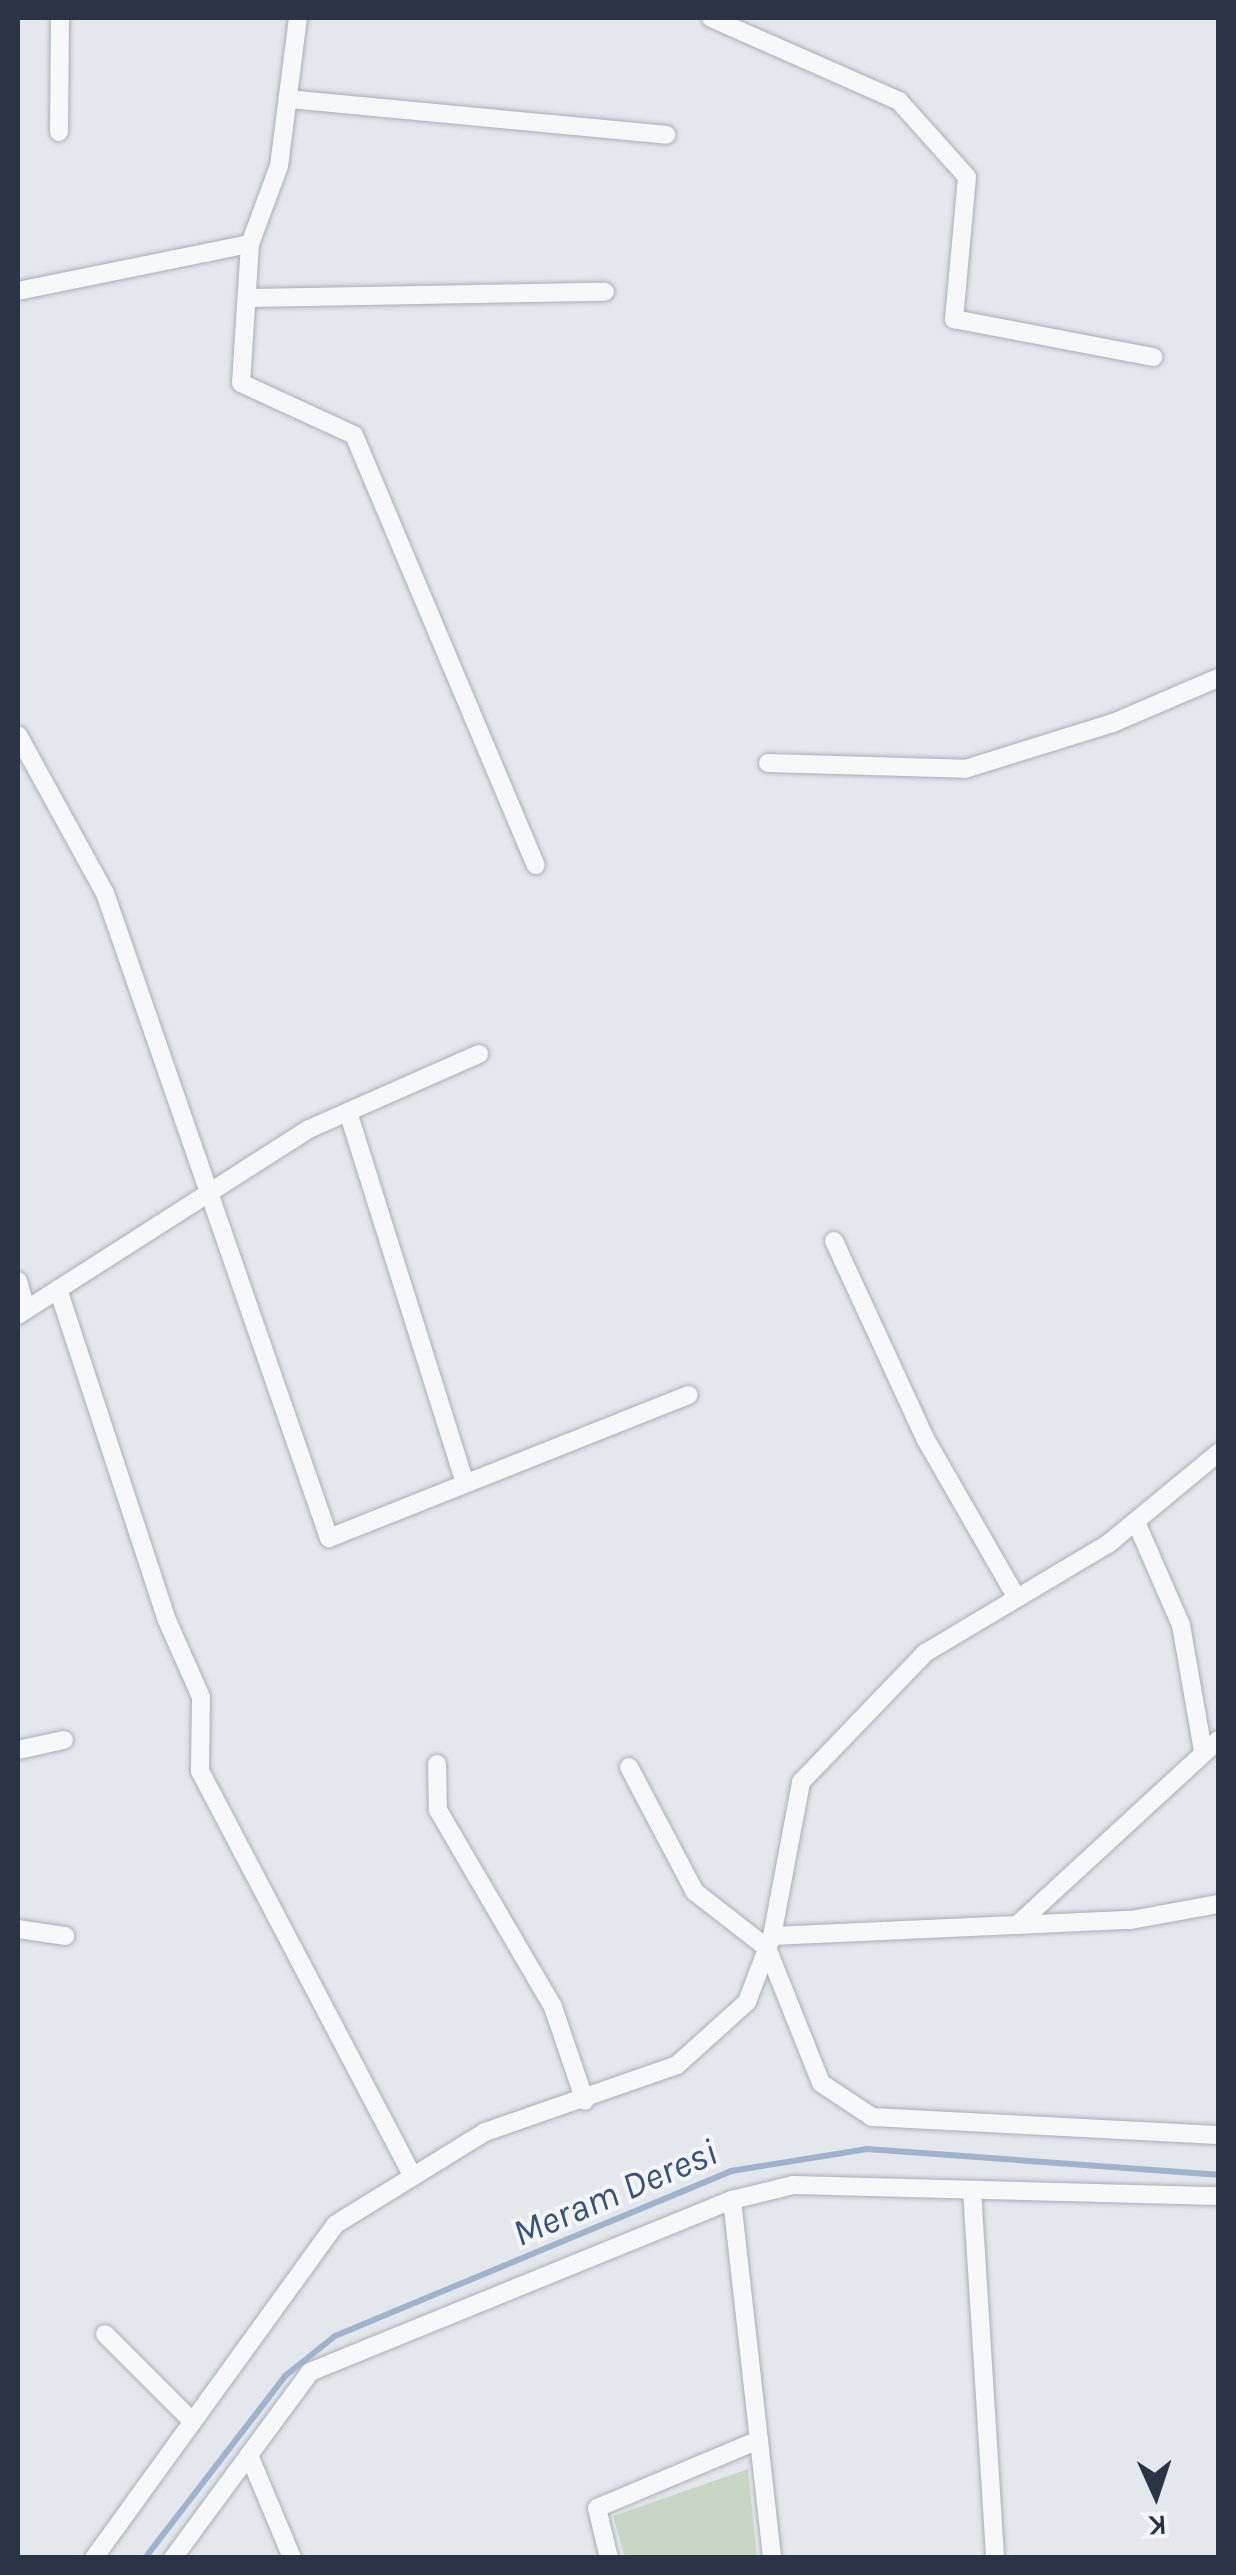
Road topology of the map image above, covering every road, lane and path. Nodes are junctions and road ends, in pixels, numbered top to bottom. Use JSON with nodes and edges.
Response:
{"nodes":[{"id":1,"x":60,"y":18,"type":"edge"},
{"id":2,"x":298,"y":18,"type":"edge"},
{"id":3,"x":711,"y":18,"type":"edge"},
{"id":4,"x":288,"y":99,"type":"junction"},
{"id":5,"x":59,"y":132,"type":"dead end"},
{"id":6,"x":666,"y":134,"type":"dead end"},
{"id":7,"x":250,"y":244,"type":"junction"},
{"id":8,"x":18,"y":290,"type":"edge"},
{"id":9,"x":605,"y":292,"type":"dead end"},
{"id":10,"x":246,"y":298,"type":"junction"},
{"id":11,"x":1152,"y":357,"type":"dead end"},
{"id":12,"x":1218,"y":678,"type":"edge"},
{"id":13,"x":18,"y":736,"type":"edge"},
{"id":14,"x":768,"y":764,"type":"dead end"},
{"id":15,"x":536,"y":865,"type":"dead end"},
{"id":16,"x":479,"y":1054,"type":"dead end"},
{"id":17,"x":348,"y":1112,"type":"junction"},
{"id":18,"x":212,"y":1192,"type":"junction"},
{"id":19,"x":834,"y":1242,"type":"dead end"},
{"id":20,"x":18,"y":1281,"type":"edge"},
{"id":21,"x":58,"y":1290,"type":"junction"},
{"id":22,"x":22,"y":1312,"type":"edge"},
{"id":23,"x":690,"y":1395,"type":"dead end"},
{"id":24,"x":1218,"y":1453,"type":"edge"},
{"id":25,"x":464,"y":1481,"type":"junction"},
{"id":26,"x":1136,"y":1522,"type":"junction"},
{"id":27,"x":1017,"y":1598,"type":"junction"},
{"id":28,"x":64,"y":1740,"type":"dead end"},
{"id":29,"x":1211,"y":1745,"type":"edge"},
{"id":30,"x":18,"y":1750,"type":"edge"},
{"id":31,"x":437,"y":1764,"type":"dead end"},
{"id":32,"x":629,"y":1767,"type":"dead end"},
{"id":33,"x":1218,"y":1904,"type":"edge"},
{"id":34,"x":1017,"y":1926,"type":"junction"},
{"id":35,"x":18,"y":1929,"type":"edge"},
{"id":36,"x":65,"y":1936,"type":"dead end"},
{"id":37,"x":770,"y":1942,"type":"junction"},
{"id":38,"x":585,"y":2101,"type":"junction"},
{"id":39,"x":1218,"y":2136,"type":"edge"},
{"id":40,"x":412,"y":2176,"type":"junction"},
{"id":41,"x":972,"y":2190,"type":"junction"},
{"id":42,"x":1218,"y":2196,"type":"edge"},
{"id":43,"x":732,"y":2200,"type":"junction"},
{"id":44,"x":104,"y":2334,"type":"dead end"},
{"id":45,"x":192,"y":2420,"type":"junction"},
{"id":46,"x":759,"y":2440,"type":"junction"},
{"id":47,"x":249,"y":2455,"type":"junction"},
{"id":48,"x":94,"y":2558,"type":"edge"},
{"id":49,"x":173,"y":2558,"type":"edge"},
{"id":50,"x":292,"y":2558,"type":"edge"},
{"id":51,"x":609,"y":2558,"type":"edge"},
{"id":52,"x":772,"y":2558,"type":"edge"},
{"id":53,"x":995,"y":2558,"type":"edge"}],
"edges":[{"from":1,"to":5,"type":"street"},
{"from":2,"to":4,"type":"street"},
{"from":3,"to":11,"type":"street"},
{"from":4,"to":6,"type":"street"},
{"from":4,"to":7,"type":"street"},
{"from":7,"to":8,"type":"street"},
{"from":7,"to":10,"type":"street"},
{"from":9,"to":10,"type":"street"},
{"from":10,"to":15,"type":"street"},
{"from":12,"to":14,"type":"street"},
{"from":13,"to":18,"type":"street"},
{"from":16,"to":17,"type":"street"},
{"from":17,"to":18,"type":"street"},
{"from":17,"to":25,"type":"street"},
{"from":18,"to":21,"type":"street"},
{"from":18,"to":25,"type":"street"},
{"from":19,"to":27,"type":"street"},
{"from":20,"to":22,"type":"street"},
{"from":21,"to":22,"type":"street"},
{"from":21,"to":40,"type":"street"},
{"from":23,"to":25,"type":"street"},
{"from":24,"to":26,"type":"street"},
{"from":26,"to":27,"type":"street"},
{"from":26,"to":29,"type":"street"},
{"from":27,"to":37,"type":"street"},
{"from":28,"to":30,"type":"street"},
{"from":29,"to":34,"type":"street"},
{"from":31,"to":38,"type":"street"},
{"from":32,"to":37,"type":"street"},
{"from":33,"to":34,"type":"street"},
{"from":34,"to":37,"type":"street"},
{"from":35,"to":36,"type":"street"},
{"from":37,"to":38,"type":"street"},
{"from":37,"to":39,"type":"street"},
{"from":38,"to":40,"type":"street"},
{"from":40,"to":45,"type":"street"},
{"from":41,"to":42,"type":"street"},
{"from":41,"to":43,"type":"street"},
{"from":41,"to":53,"type":"street"},
{"from":43,"to":46,"type":"street"},
{"from":43,"to":47,"type":"street"},
{"from":44,"to":45,"type":"street"},
{"from":45,"to":48,"type":"street"},
{"from":46,"to":51,"type":"street"},
{"from":46,"to":52,"type":"street"},
{"from":47,"to":49,"type":"street"},
{"from":47,"to":50,"type":"street"}]}
